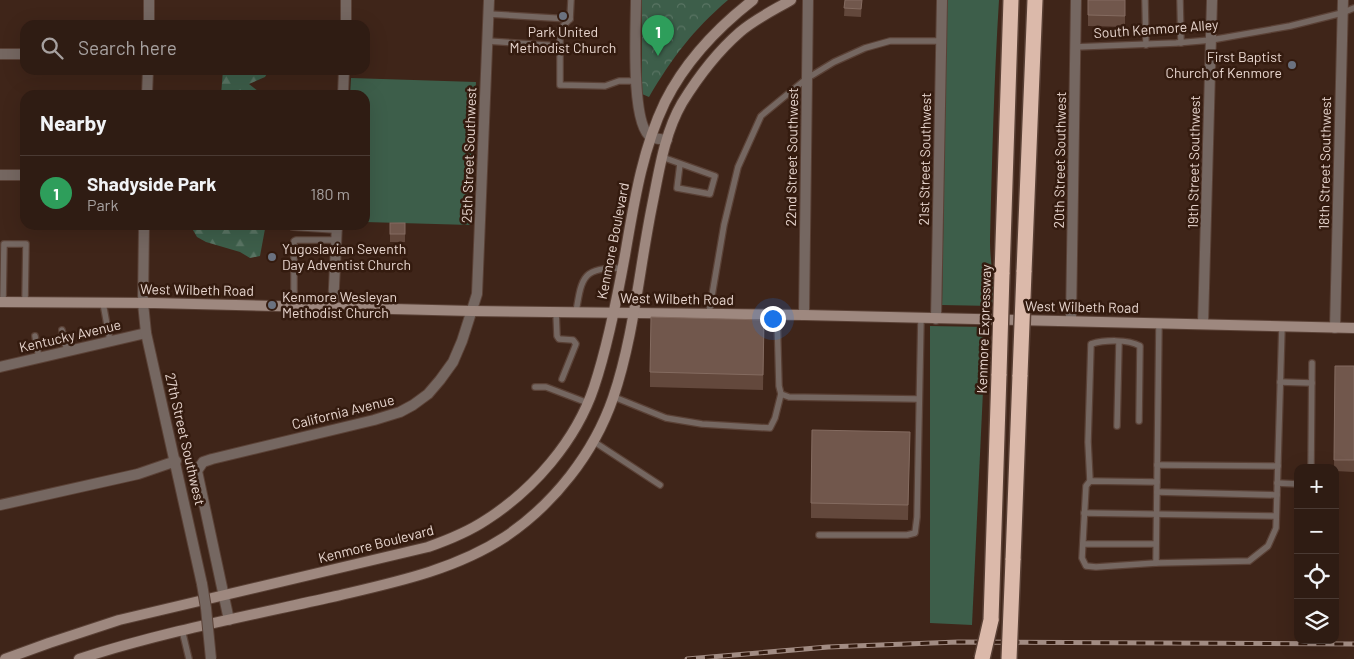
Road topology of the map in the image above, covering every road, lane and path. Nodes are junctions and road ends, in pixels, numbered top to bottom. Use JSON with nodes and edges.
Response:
{"nodes":[{"id":1,"x":149,"y":0,"type":"edge"},
{"id":2,"x":346,"y":0,"type":"edge"},
{"id":3,"x":489,"y":0,"type":"edge"},
{"id":4,"x":571,"y":0,"type":"edge"},
{"id":5,"x":636,"y":0,"type":"edge"},
{"id":6,"x":754,"y":0,"type":"edge"},
{"id":7,"x":791,"y":0,"type":"edge"},
{"id":8,"x":808,"y":0,"type":"edge"},
{"id":9,"x":942,"y":0,"type":"edge"},
{"id":10,"x":1076,"y":0,"type":"edge"},
{"id":11,"x":1145,"y":0,"type":"edge"},
{"id":12,"x":1180,"y":0,"type":"edge"},
{"id":13,"x":1212,"y":0,"type":"edge"},
{"id":14,"x":1343,"y":0,"type":"edge"},
{"id":15,"x":1011,"y":1,"type":"edge"},
{"id":16,"x":1035,"y":1,"type":"edge"},
{"id":17,"x":1354,"y":8,"type":"edge"},
{"id":18,"x":1342,"y":13,"type":"junction"},
{"id":19,"x":488,"y":14,"type":"junction"},
{"id":20,"x":570,"y":19,"type":"junction"},
{"id":21,"x":149,"y":20,"type":"edge"},
{"id":22,"x":346,"y":20,"type":"edge"},
{"id":23,"x":941,"y":40,"type":"junction"},
{"id":24,"x":1211,"y":40,"type":"junction"},
{"id":25,"x":487,"y":41,"type":"junction"},
{"id":26,"x":1181,"y":43,"type":"junction"},
{"id":27,"x":1146,"y":45,"type":"junction"},
{"id":28,"x":560,"y":46,"type":"junction"},
{"id":29,"x":1075,"y":48,"type":"junction"},
{"id":30,"x":0,"y":54,"type":"edge"},
{"id":31,"x":20,"y":54,"type":"edge"},
{"id":32,"x":148,"y":75,"type":"edge"},
{"id":33,"x":344,"y":75,"type":"edge"},
{"id":34,"x":806,"y":79,"type":"junction"},
{"id":35,"x":635,"y":81,"type":"junction"},
{"id":36,"x":147,"y":90,"type":"edge"},
{"id":37,"x":343,"y":90,"type":"edge"},
{"id":38,"x":651,"y":137,"type":"junction"},
{"id":39,"x":667,"y":140,"type":"junction"},
{"id":40,"x":662,"y":157,"type":"junction"},
{"id":41,"x":680,"y":164,"type":"junction"},
{"id":42,"x":0,"y":175,"type":"edge"},
{"id":43,"x":20,"y":175,"type":"edge"},
{"id":44,"x":144,"y":230,"type":"edge"},
{"id":45,"x":337,"y":230,"type":"edge"},
{"id":46,"x":336,"y":240,"type":"junction"},
{"id":47,"x":623,"y":268,"type":"junction"},
{"id":48,"x":2,"y":302,"type":"edge"},
{"id":49,"x":26,"y":302,"type":"junction"},
{"id":50,"x":103,"y":303,"type":"junction"},
{"id":51,"x":143,"y":303,"type":"junction"},
{"id":52,"x":294,"y":306,"type":"junction"},
{"id":53,"x":333,"y":306,"type":"junction"},
{"id":54,"x":472,"y":311,"type":"junction"},
{"id":55,"x":556,"y":312,"type":"junction"},
{"id":56,"x":576,"y":312,"type":"junction"},
{"id":57,"x":613,"y":312,"type":"junction"},
{"id":58,"x":633,"y":313,"type":"junction"},
{"id":59,"x":709,"y":314,"type":"junction"},
{"id":60,"x":777,"y":314,"type":"junction"},
{"id":61,"x":804,"y":314,"type":"junction"},
{"id":62,"x":920,"y":318,"type":"junction"},
{"id":63,"x":936,"y":318,"type":"junction"},
{"id":64,"x":1071,"y":320,"type":"junction"},
{"id":65,"x":1158,"y":323,"type":"junction"},
{"id":66,"x":1203,"y":324,"type":"junction"},
{"id":67,"x":1282,"y":326,"type":"junction"},
{"id":68,"x":1335,"y":328,"type":"junction"},
{"id":69,"x":1354,"y":328,"type":"edge"},
{"id":70,"x":62,"y":330,"type":"dead end"},
{"id":71,"x":146,"y":333,"type":"junction"},
{"id":72,"x":34,"y":336,"type":"dead end"},
{"id":73,"x":110,"y":341,"type":"junction"},
{"id":74,"x":1118,"y":342,"type":"junction"},
{"id":75,"x":67,"y":351,"type":"junction"},
{"id":76,"x":39,"y":358,"type":"junction"},
{"id":77,"x":1312,"y":362,"type":"dead end"},
{"id":78,"x":0,"y":367,"type":"edge"},
{"id":79,"x":562,"y":379,"type":"dead end"},
{"id":80,"x":1280,"y":382,"type":"junction"},
{"id":81,"x":1312,"y":383,"type":"junction"},
{"id":82,"x":535,"y":387,"type":"dead end"},
{"id":83,"x":781,"y":394,"type":"junction"},
{"id":84,"x":614,"y":397,"type":"junction"},
{"id":85,"x":918,"y":399,"type":"junction"},
{"id":86,"x":588,"y":403,"type":"junction"},
{"id":87,"x":1139,"y":421,"type":"dead end"},
{"id":88,"x":1117,"y":426,"type":"dead end"},
{"id":89,"x":594,"y":441,"type":"junction"},
{"id":90,"x":176,"y":461,"type":"junction"},
{"id":91,"x":1311,"y":464,"type":"edge"},
{"id":92,"x":1157,"y":465,"type":"junction"},
{"id":93,"x":199,"y":466,"type":"joint"},
{"id":94,"x":1278,"y":466,"type":"junction"},
{"id":95,"x":1090,"y":481,"type":"junction"},
{"id":96,"x":1157,"y":482,"type":"junction"},
{"id":97,"x":1277,"y":483,"type":"junction"},
{"id":98,"x":1294,"y":484,"type":"edge"},
{"id":99,"x":660,"y":485,"type":"dead end"},
{"id":100,"x":1157,"y":492,"type":"junction"},
{"id":101,"x":1277,"y":495,"type":"junction"},
{"id":102,"x":0,"y":505,"type":"edge"},
{"id":103,"x":1084,"y":513,"type":"junction"},
{"id":104,"x":1157,"y":515,"type":"junction"},
{"id":105,"x":1276,"y":516,"type":"junction"},
{"id":106,"x":818,"y":535,"type":"dead end"},
{"id":107,"x":1083,"y":544,"type":"junction"},
{"id":108,"x":1156,"y":544,"type":"junction"},
{"id":109,"x":1156,"y":563,"type":"junction"},
{"id":110,"x":224,"y":595,"type":"junction"},
{"id":111,"x":229,"y":620,"type":"junction"},
{"id":112,"x":991,"y":620,"type":"junction"},
{"id":113,"x":182,"y":630,"type":"junction"},
{"id":114,"x":5,"y":659,"type":"edge"},
{"id":115,"x":79,"y":659,"type":"edge"},
{"id":116,"x":189,"y":659,"type":"edge"},
{"id":117,"x":211,"y":659,"type":"edge"},
{"id":118,"x":982,"y":659,"type":"edge"},
{"id":119,"x":990,"y":659,"type":"edge"},
{"id":120,"x":1009,"y":659,"type":"edge"}],
"edges":[{"from":1,"to":21,"type":"street"},
{"from":2,"to":22,"type":"street"},
{"from":3,"to":19,"type":"street","name":"25th Street Southwest"},
{"from":4,"to":20,"type":"lane"},
{"from":5,"to":35,"type":"street"},
{"from":6,"to":38,"type":"main road","name":"Kenmore Boulevard"},
{"from":7,"to":39,"type":"main road"},
{"from":8,"to":34,"type":"street","name":"22nd Street Southwest"},
{"from":9,"to":23,"type":"street","name":"21st Street Southwest"},
{"from":10,"to":29,"type":"street","name":"20th Street Southwest"},
{"from":11,"to":27,"type":"lane"},
{"from":12,"to":26,"type":"lane"},
{"from":13,"to":24,"type":"street","name":"19th Street Southwest"},
{"from":14,"to":18,"type":"street","name":"18th Street Southwest"},
{"from":15,"to":112,"type":"highway","name":"Kenmore Expressway","bridge":true},
{"from":16,"to":120,"type":"highway","bridge":true},
{"from":17,"to":18,"type":"lane","name":"South Kenmore Alley"},
{"from":18,"to":24,"type":"lane","name":"South Kenmore Alley"},
{"from":18,"to":68,"type":"street","name":"18th Street Southwest"},
{"from":19,"to":20,"type":"lane"},
{"from":19,"to":25,"type":"street","name":"25th Street Southwest"},
{"from":20,"to":28,"type":"lane"},
{"from":23,"to":34,"type":"lane"},
{"from":23,"to":63,"type":"street","name":"21st Street Southwest"},
{"from":24,"to":26,"type":"lane","name":"South Kenmore Alley"},
{"from":24,"to":66,"type":"street","name":"19th Street Southwest"},
{"from":25,"to":28,"type":"lane"},
{"from":25,"to":54,"type":"street","name":"25th Street Southwest"},
{"from":26,"to":27,"type":"lane","name":"South Kenmore Alley"},
{"from":27,"to":29,"type":"lane","name":"South Kenmore Alley"},
{"from":28,"to":35,"type":"lane"},
{"from":29,"to":64,"type":"street","name":"20th Street Southwest"},
{"from":30,"to":31,"type":"street"},
{"from":32,"to":36,"type":"street"},
{"from":33,"to":37,"type":"street"},
{"from":34,"to":59,"type":"lane"},
{"from":34,"to":61,"type":"street","name":"22nd Street Southwest"},
{"from":35,"to":38,"type":"street"},
{"from":38,"to":39,"type":"street"},
{"from":38,"to":47,"type":"main road","name":"Kenmore Boulevard"},
{"from":39,"to":40,"type":"main road"},
{"from":40,"to":41,"type":"lane"},
{"from":40,"to":58,"type":"main road"},
{"from":41,"to":41,"type":"lane"},
{"from":42,"to":43,"type":"street"},
{"from":44,"to":51,"type":"street","name":"27th Street Southwest"},
{"from":45,"to":46,"type":"street"},
{"from":46,"to":52,"type":"lane"},
{"from":46,"to":53,"type":"street"},
{"from":47,"to":56,"type":"lane"},
{"from":47,"to":57,"type":"main road","name":"Kenmore Boulevard"},
{"from":48,"to":49,"type":"main road","name":"West Wilbeth Road"},
{"from":48,"to":49,"type":"lane"},
{"from":49,"to":50,"type":"main road","name":"West Wilbeth Road"},
{"from":50,"to":51,"type":"main road","name":"West Wilbeth Road"},
{"from":50,"to":73,"type":"lane"},
{"from":51,"to":52,"type":"main road","name":"West Wilbeth Road"},
{"from":51,"to":71,"type":"street","name":"27th Street Southwest"},
{"from":52,"to":53,"type":"main road","name":"West Wilbeth Road"},
{"from":53,"to":54,"type":"main road","name":"West Wilbeth Road"},
{"from":54,"to":55,"type":"main road","name":"West Wilbeth Road"},
{"from":54,"to":93,"type":"street","name":"California Avenue"},
{"from":55,"to":56,"type":"main road","name":"West Wilbeth Road"},
{"from":55,"to":79,"type":"lane"},
{"from":56,"to":57,"type":"main road","name":"West Wilbeth Road"},
{"from":57,"to":58,"type":"main road","name":"West Wilbeth Road"},
{"from":57,"to":86,"type":"main road","name":"Kenmore Boulevard"},
{"from":58,"to":59,"type":"main road","name":"West Wilbeth Road"},
{"from":58,"to":84,"type":"main road"},
{"from":59,"to":60,"type":"main road","name":"West Wilbeth Road"},
{"from":60,"to":61,"type":"main road","name":"West Wilbeth Road"},
{"from":60,"to":83,"type":"lane"},
{"from":61,"to":62,"type":"main road","name":"West Wilbeth Road"},
{"from":62,"to":63,"type":"main road","name":"West Wilbeth Road"},
{"from":62,"to":85,"type":"lane"},
{"from":63,"to":64,"type":"main road","name":"West Wilbeth Road"},
{"from":64,"to":65,"type":"main road","name":"West Wilbeth Road"},
{"from":65,"to":66,"type":"main road","name":"West Wilbeth Road"},
{"from":65,"to":92,"type":"lane"},
{"from":66,"to":67,"type":"main road","name":"West Wilbeth Road"},
{"from":67,"to":68,"type":"main road","name":"West Wilbeth Road"},
{"from":67,"to":80,"type":"lane"},
{"from":68,"to":69,"type":"main road","name":"West Wilbeth Road"},
{"from":70,"to":75,"type":"lane"},
{"from":71,"to":73,"type":"street","name":"Kentucky Avenue"},
{"from":71,"to":90,"type":"street","name":"27th Street Southwest"},
{"from":72,"to":76,"type":"lane"},
{"from":73,"to":75,"type":"street","name":"Kentucky Avenue"},
{"from":74,"to":87,"type":"lane"},
{"from":74,"to":88,"type":"lane"},
{"from":74,"to":95,"type":"lane"},
{"from":75,"to":76,"type":"street","name":"Kentucky Avenue"},
{"from":76,"to":78,"type":"street","name":"Kentucky Avenue"},
{"from":77,"to":81,"type":"lane"},
{"from":80,"to":81,"type":"lane"},
{"from":80,"to":94,"type":"lane"},
{"from":81,"to":91,"type":"lane"},
{"from":82,"to":86,"type":"lane"},
{"from":83,"to":84,"type":"lane"},
{"from":83,"to":85,"type":"lane"},
{"from":84,"to":89,"type":"main road"},
{"from":85,"to":106,"type":"lane"},
{"from":86,"to":110,"type":"main road","name":"Kenmore Boulevard"},
{"from":89,"to":99,"type":"lane"},
{"from":89,"to":111,"type":"main road"},
{"from":90,"to":102,"type":"street"},
{"from":90,"to":117,"type":"street","name":"27th Street Southwest","bridge":true},
{"from":92,"to":94,"type":"lane"},
{"from":92,"to":96,"type":"lane"},
{"from":93,"to":110,"type":"street","name":"27th Street Southwest"},
{"from":94,"to":97,"type":"lane"},
{"from":95,"to":96,"type":"lane"},
{"from":95,"to":103,"type":"lane"},
{"from":96,"to":100,"type":"lane"},
{"from":97,"to":98,"type":"lane"},
{"from":97,"to":101,"type":"lane"},
{"from":100,"to":101,"type":"lane"},
{"from":100,"to":104,"type":"lane"},
{"from":101,"to":105,"type":"lane"},
{"from":103,"to":104,"type":"lane"},
{"from":103,"to":107,"type":"lane"},
{"from":104,"to":105,"type":"lane"},
{"from":104,"to":108,"type":"lane"},
{"from":105,"to":109,"type":"lane"},
{"from":107,"to":108,"type":"lane"},
{"from":107,"to":109,"type":"lane"},
{"from":108,"to":109,"type":"lane"},
{"from":110,"to":111,"type":"street","name":"27th Street Southwest"},
{"from":110,"to":114,"type":"main road","name":"Kenmore Boulevard"},
{"from":111,"to":113,"type":"main road"},
{"from":112,"to":118,"type":"highway","name":"Kenmore Expressway","bridge":true},
{"from":112,"to":119,"type":"highway","bridge":true},
{"from":113,"to":115,"type":"main road"},
{"from":113,"to":116,"type":"lane"}]}
